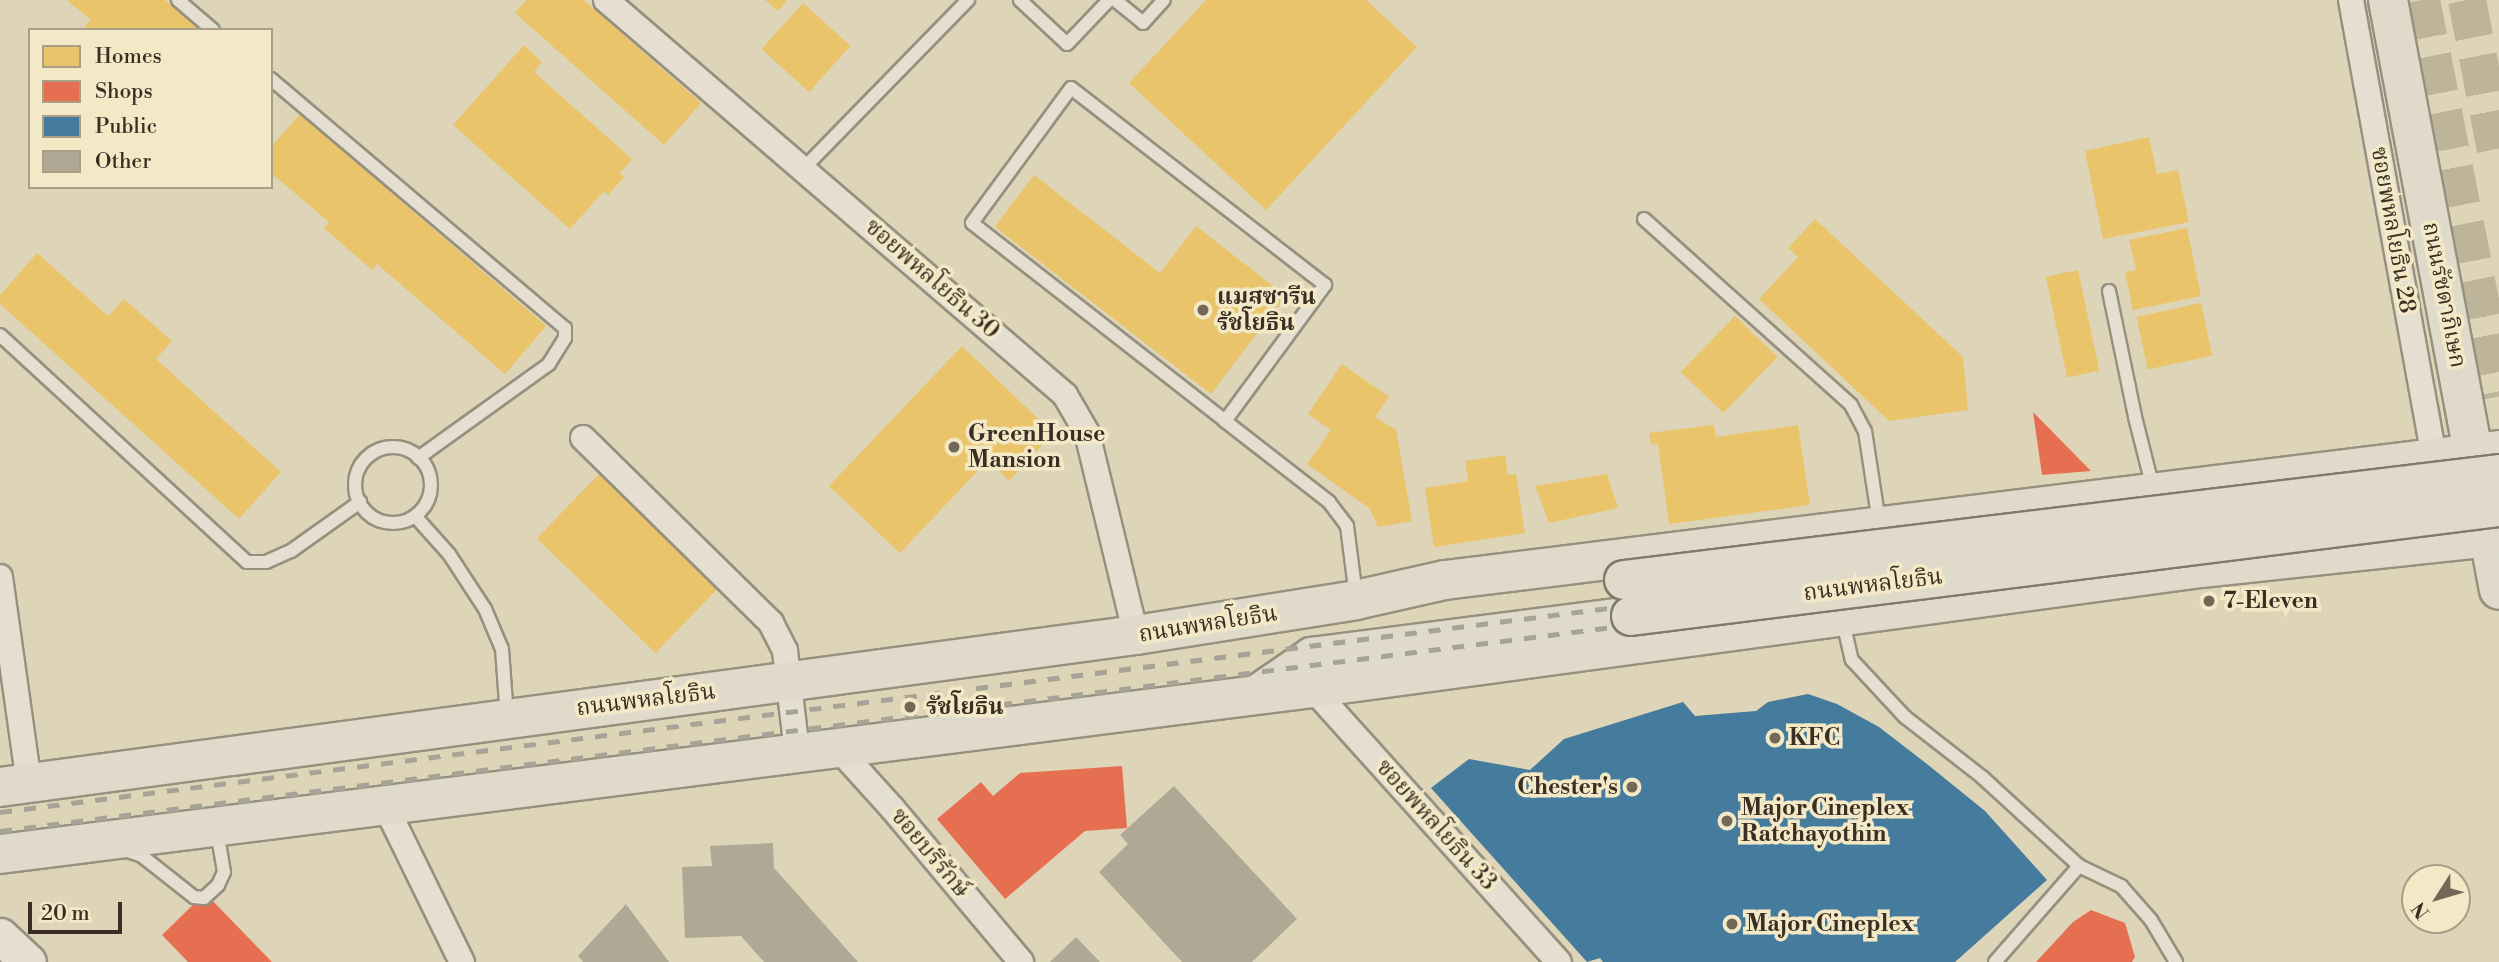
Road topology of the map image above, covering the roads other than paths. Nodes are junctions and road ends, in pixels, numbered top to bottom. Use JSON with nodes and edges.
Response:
{"nodes":[{"id":1,"x":178,"y":0,"type":"edge"},
{"id":2,"x":606,"y":0,"type":"edge"},
{"id":3,"x":968,"y":0,"type":"edge"},
{"id":4,"x":1020,"y":0,"type":"edge"},
{"id":5,"x":1109,"y":0,"type":"edge"},
{"id":6,"x":1115,"y":0,"type":"edge"},
{"id":7,"x":1164,"y":0,"type":"edge"},
{"id":8,"x":2351,"y":0,"type":"edge"},
{"id":9,"x":2388,"y":0,"type":"edge"},
{"id":10,"x":211,"y":28,"type":"edge"},
{"id":11,"x":273,"y":81,"type":"edge"},
{"id":12,"x":804,"y":169,"type":"junction"},
{"id":13,"x":1644,"y":219,"type":"dead end"},
{"id":14,"x":2109,"y":290,"type":"dead end"},
{"id":15,"x":0,"y":335,"type":"edge"},
{"id":16,"x":1225,"y":421,"type":"junction"},
{"id":17,"x":583,"y":438,"type":"dead end"},
{"id":18,"x":418,"y":458,"type":"junction"},
{"id":19,"x":2491,"y":459,"type":"edge"},
{"id":20,"x":2435,"y":460,"type":"junction"},
{"id":21,"x":2168,"y":490,"type":"junction"},
{"id":22,"x":360,"y":502,"type":"junction"},
{"id":23,"x":415,"y":516,"type":"junction"},
{"id":24,"x":1880,"y":526,"type":"junction"},
{"id":25,"x":2496,"y":526,"type":"edge"},
{"id":26,"x":2201,"y":568,"type":"junction"},
{"id":27,"x":0,"y":577,"type":"edge"},
{"id":28,"x":2499,"y":590,"type":"edge"},
{"id":29,"x":1628,"y":598,"type":"junction"},
{"id":30,"x":1356,"y":600,"type":"junction"},
{"id":31,"x":1291,"y":610,"type":"junction"},
{"id":32,"x":1841,"y":614,"type":"junction"},
{"id":33,"x":3,"y":620,"type":"edge"},
{"id":34,"x":1136,"y":635,"type":"junction"},
{"id":35,"x":787,"y":683,"type":"junction"},
{"id":36,"x":1312,"y":688,"type":"junction"},
{"id":37,"x":1259,"y":694,"type":"junction"},
{"id":38,"x":508,"y":717,"type":"junction"},
{"id":39,"x":836,"y":747,"type":"junction"},
{"id":40,"x":797,"y":752,"type":"junction"},
{"id":41,"x":15,"y":785,"type":"edge"},
{"id":42,"x":385,"y":805,"type":"junction"},
{"id":43,"x":216,"y":827,"type":"junction"},
{"id":44,"x":50,"y":848,"type":"junction"},
{"id":45,"x":0,"y":854,"type":"edge"},
{"id":46,"x":2079,"y":866,"type":"junction"},
{"id":47,"x":0,"y":936,"type":"edge"},
{"id":48,"x":28,"y":962,"type":"edge"},
{"id":49,"x":462,"y":962,"type":"edge"},
{"id":50,"x":1021,"y":962,"type":"edge"},
{"id":51,"x":1559,"y":962,"type":"edge"},
{"id":52,"x":1995,"y":962,"type":"edge"},
{"id":53,"x":2176,"y":962,"type":"edge"}],
"edges":[{"from":1,"to":10,"type":"lane"},
{"from":2,"to":12,"type":"street","name":"ซอยพหลโยธิน 30"},
{"from":3,"to":12,"type":"lane"},
{"from":4,"to":5,"type":"lane"},
{"from":6,"to":7,"type":"lane"},
{"from":8,"to":20,"type":"street","name":"ซอยพหลโยธิน 28"},
{"from":9,"to":19,"type":"main road","name":"ถนนรัชดาภิเษก"},
{"from":11,"to":18,"type":"lane"},
{"from":12,"to":34,"type":"street","name":"ซอยพหลโยธิน 30"},
{"from":13,"to":24,"type":"lane"},
{"from":14,"to":21,"type":"lane"},
{"from":15,"to":22,"type":"lane"},
{"from":16,"to":16,"type":"lane"},
{"from":16,"to":30,"type":"lane"},
{"from":17,"to":35,"type":"street"},
{"from":18,"to":22,"type":"lane"},
{"from":18,"to":23,"type":"lane"},
{"from":19,"to":20,"type":"main road","name":"ถนนพหลโยธิน"},
{"from":19,"to":25,"type":"main road","name":"ถนนรัชดาภิเษก"},
{"from":19,"to":29,"type":"main road","name":"ถนนพหลโยธิน","bridge":true},
{"from":20,"to":21,"type":"main road","name":"ถนนพหลโยธิน"},
{"from":21,"to":24,"type":"main road","name":"ถนนพหลโยธิน"},
{"from":21,"to":26,"type":"main road"},
{"from":22,"to":23,"type":"lane"},
{"from":23,"to":38,"type":"lane"},
{"from":24,"to":30,"type":"main road","name":"ถนนพหลโยธิน"},
{"from":25,"to":26,"type":"main road","name":"ถนนพหลโยธิน"},
{"from":25,"to":28,"type":"main road","name":"ถนนรัชดาภิเษก"},
{"from":25,"to":29,"type":"main road","name":"ถนนพหลโยธิน","bridge":true},
{"from":26,"to":32,"type":"main road","name":"ถนนพหลโยธิน"},
{"from":27,"to":33,"type":"street"},
{"from":29,"to":31,"type":"main road","name":"ถนนพหลโยธิน"},
{"from":29,"to":37,"type":"main road","name":"ถนนพหลโยธิน"},
{"from":30,"to":31,"type":"main road","name":"ถนนพหลโยธิน"},
{"from":31,"to":34,"type":"main road","name":"ถนนพหลโยธิน"},
{"from":32,"to":36,"type":"main road","name":"ถนนพหลโยธิน"},
{"from":32,"to":46,"type":"lane"},
{"from":33,"to":41,"type":"street"},
{"from":34,"to":35,"type":"main road","name":"ถนนพหลโยธิน"},
{"from":35,"to":38,"type":"main road","name":"ถนนพหลโยธิน"},
{"from":35,"to":40,"type":"street"},
{"from":36,"to":37,"type":"main road","name":"ถนนพหลโยธิน"},
{"from":36,"to":51,"type":"street","name":"ซอยพหลโยธิน 33"},
{"from":37,"to":39,"type":"main road","name":"ถนนพหลโยธิน"},
{"from":38,"to":41,"type":"main road","name":"ถนนพหลโยธิน"},
{"from":39,"to":40,"type":"main road","name":"ถนนพหลโยธิน"},
{"from":39,"to":50,"type":"street","name":"ซอยบริรักษ์"},
{"from":40,"to":42,"type":"main road","name":"ถนนพหลโยธิน"},
{"from":42,"to":43,"type":"main road","name":"ถนนพหลโยธิน"},
{"from":42,"to":49,"type":"street"},
{"from":43,"to":44,"type":"main road","name":"ถนนพหลโยธิน"},
{"from":43,"to":44,"type":"lane"},
{"from":44,"to":45,"type":"main road","name":"ถนนพหลโยธิน"},
{"from":46,"to":52,"type":"lane"},
{"from":46,"to":53,"type":"lane"},
{"from":47,"to":48,"type":"street"}]}
